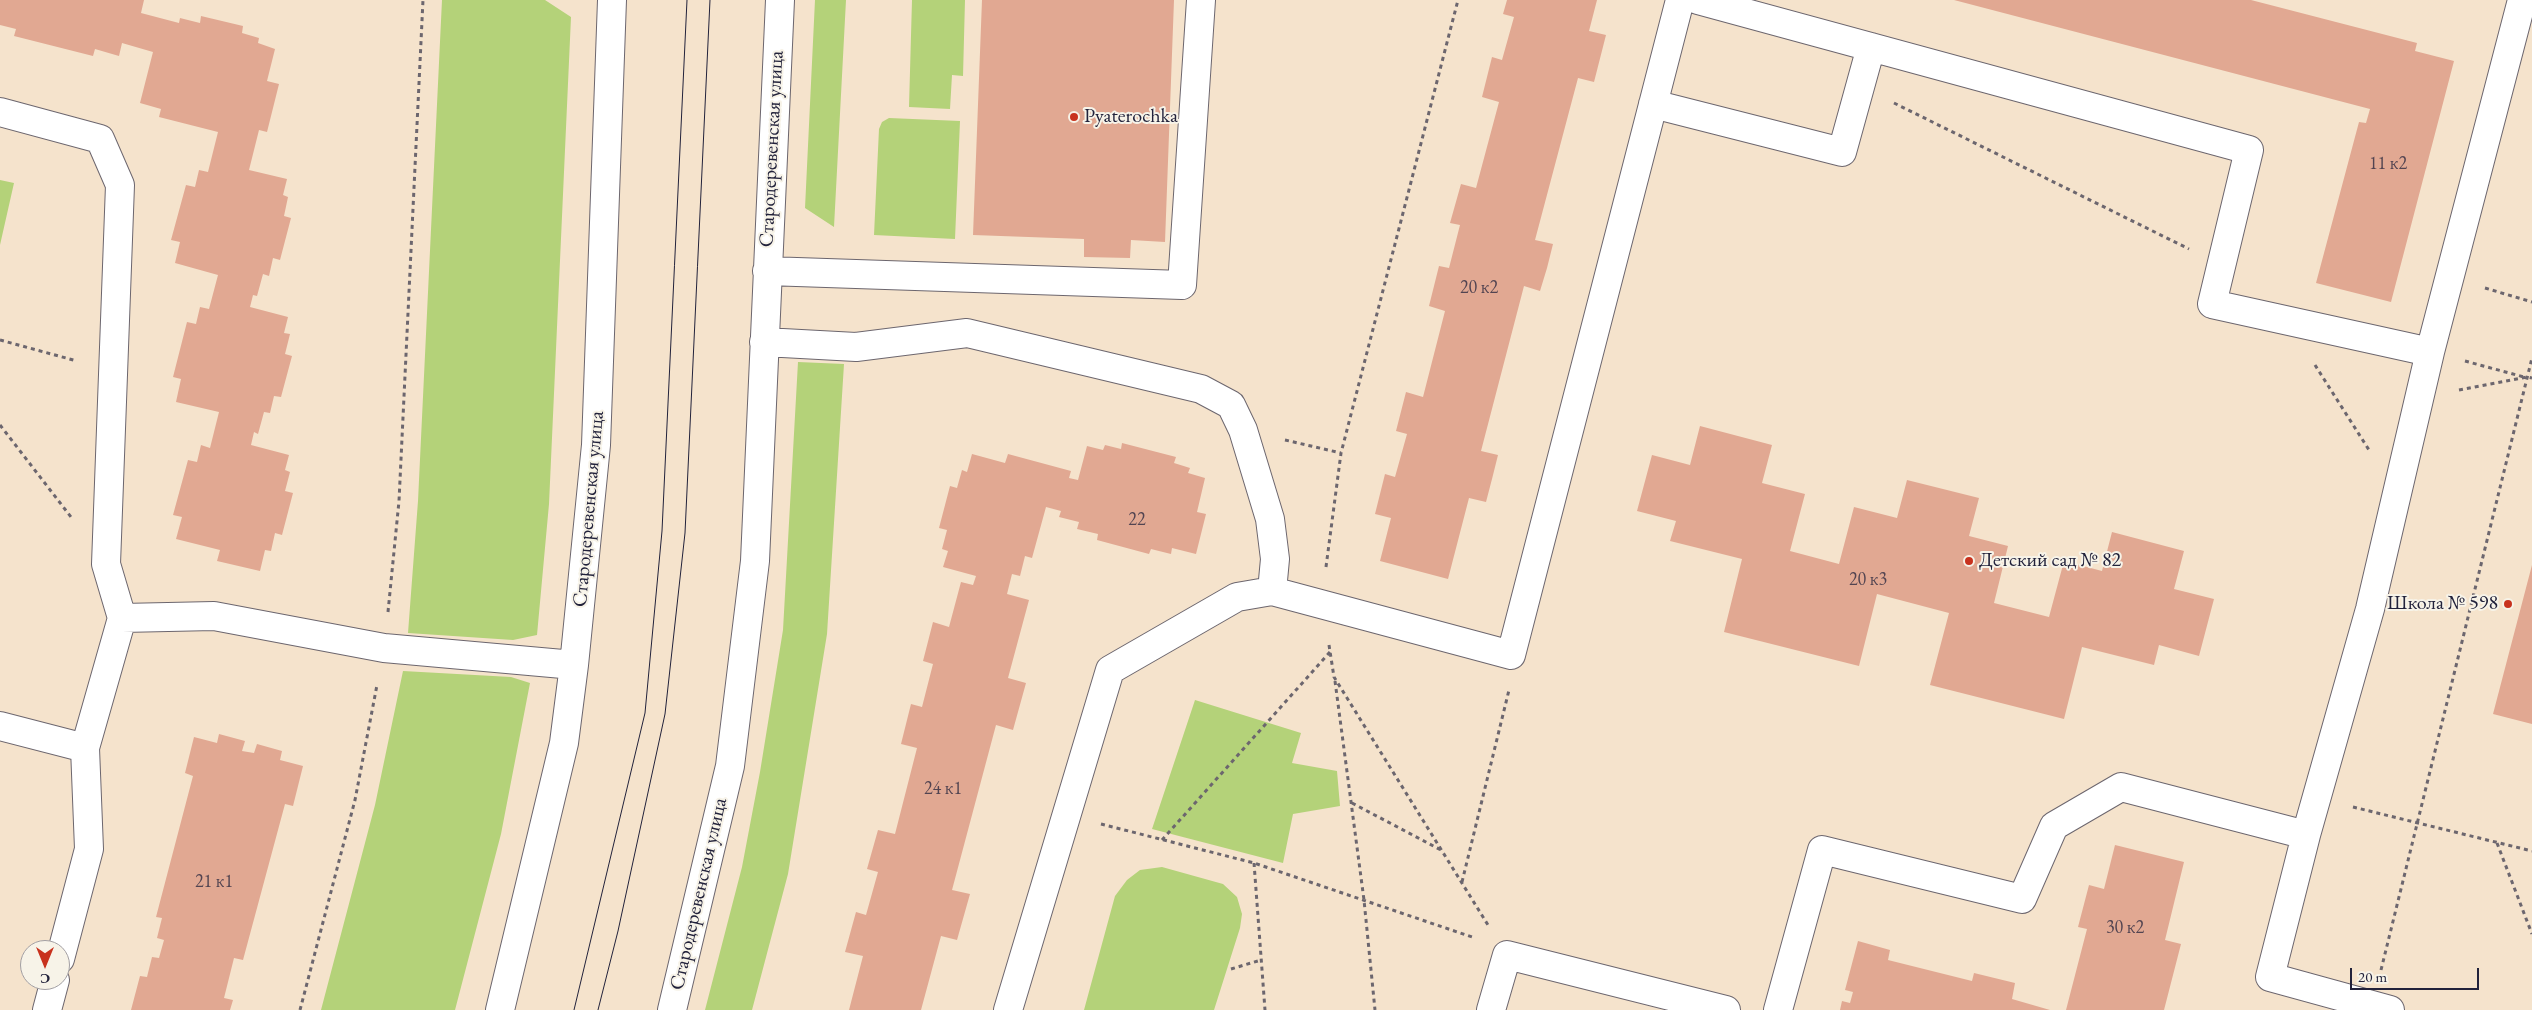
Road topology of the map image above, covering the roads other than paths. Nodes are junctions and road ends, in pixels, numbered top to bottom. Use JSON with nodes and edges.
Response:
{"nodes":[{"id":1,"x":612,"y":0,"type":"edge"},
{"id":2,"x":780,"y":0,"type":"edge"},
{"id":3,"x":1201,"y":0,"type":"edge"},
{"id":4,"x":1680,"y":0,"type":"edge"},
{"id":5,"x":1698,"y":0,"type":"edge"},
{"id":6,"x":2522,"y":0,"type":"edge"},
{"id":7,"x":1870,"y":47,"type":"junction"},
{"id":8,"x":1654,"y":104,"type":"junction"},
{"id":9,"x":0,"y":112,"type":"edge"},
{"id":10,"x":766,"y":271,"type":"junction"},
{"id":11,"x":764,"y":342,"type":"junction"},
{"id":12,"x":2430,"y":352,"type":"junction"},
{"id":13,"x":1272,"y":591,"type":"junction"},
{"id":14,"x":122,"y":618,"type":"junction"},
{"id":15,"x":574,"y":665,"type":"junction"},
{"id":16,"x":0,"y":726,"type":"edge"},
{"id":17,"x":85,"y":748,"type":"junction"},
{"id":18,"x":2306,"y":835,"type":"junction"},
{"id":19,"x":65,"y":940,"type":"edge"},
{"id":20,"x":52,"y":990,"type":"edge"},
{"id":21,"x":1650,"y":1001,"type":"edge"},
{"id":22,"x":2381,"y":1007,"type":"edge"},
{"id":23,"x":47,"y":1010,"type":"edge"},
{"id":24,"x":500,"y":1010,"type":"edge"},
{"id":25,"x":672,"y":1010,"type":"edge"},
{"id":26,"x":1008,"y":1010,"type":"edge"},
{"id":27,"x":1490,"y":1010,"type":"edge"},
{"id":28,"x":1726,"y":1010,"type":"edge"},
{"id":29,"x":1778,"y":1010,"type":"edge"}],
"edges":[{"from":1,"to":15,"type":"street","name":"Стародеревенская улица"},
{"from":2,"to":10,"type":"street","name":"Стародеревенская улица"},
{"from":3,"to":10,"type":"street"},
{"from":4,"to":8,"type":"street"},
{"from":5,"to":7,"type":"street"},
{"from":6,"to":12,"type":"street"},
{"from":7,"to":8,"type":"street"},
{"from":7,"to":12,"type":"street"},
{"from":8,"to":13,"type":"street"},
{"from":9,"to":14,"type":"street"},
{"from":10,"to":11,"type":"street","name":"Стародеревенская улица"},
{"from":11,"to":13,"type":"street"},
{"from":11,"to":25,"type":"street","name":"Стародеревенская улица"},
{"from":12,"to":18,"type":"street"},
{"from":13,"to":26,"type":"street"},
{"from":14,"to":15,"type":"street"},
{"from":14,"to":17,"type":"street"},
{"from":15,"to":24,"type":"street","name":"Стародеревенская улица"},
{"from":16,"to":17,"type":"street"},
{"from":17,"to":19,"type":"street"},
{"from":18,"to":22,"type":"street"},
{"from":18,"to":29,"type":"street"},
{"from":20,"to":23,"type":"street"},
{"from":21,"to":27,"type":"street"},
{"from":21,"to":28,"type":"street"}]}
